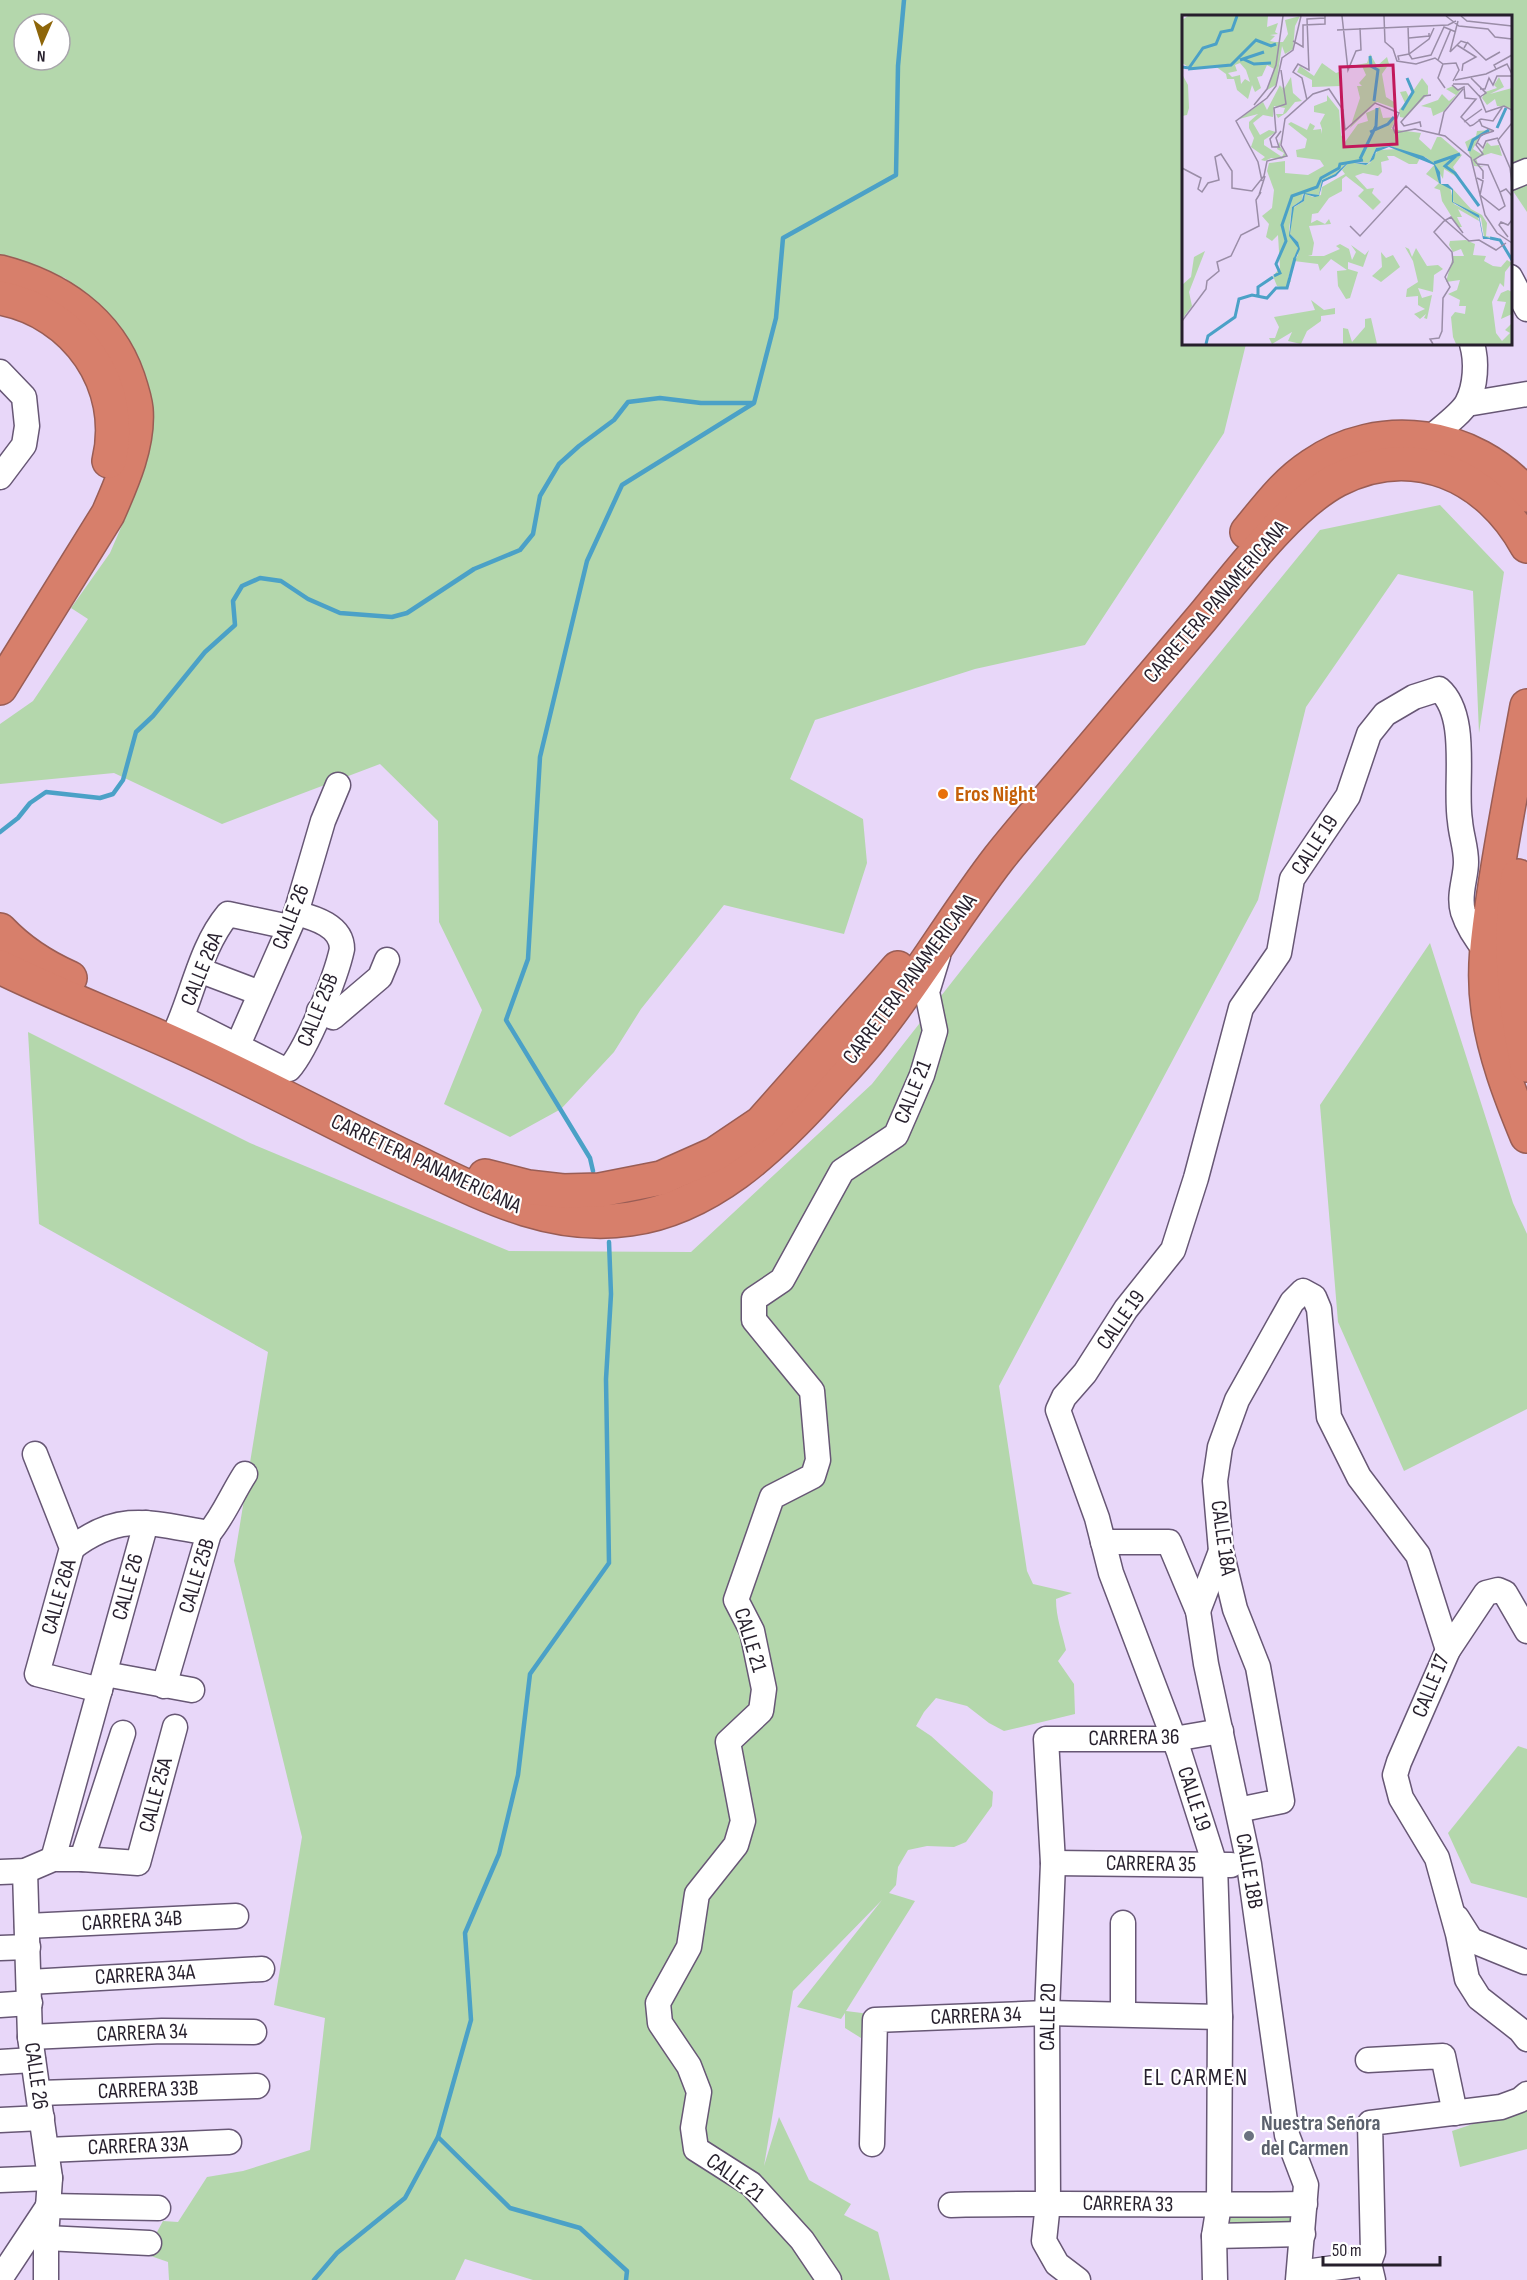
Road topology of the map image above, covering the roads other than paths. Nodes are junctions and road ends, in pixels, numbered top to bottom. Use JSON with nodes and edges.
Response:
{"nodes":[{"id":1,"x":1527,"y":171,"type":"edge"},
{"id":2,"x":1512,"y":177,"type":"edge"},
{"id":3,"x":0,"y":273,"type":"edge"},
{"id":4,"x":1512,"y":281,"type":"edge"},
{"id":5,"x":0,"y":298,"type":"edge"},
{"id":6,"x":1527,"y":309,"type":"edge"},
{"id":7,"x":1472,"y":345,"type":"edge"},
{"id":8,"x":0,"y":372,"type":"edge"},
{"id":9,"x":1527,"y":394,"type":"edge"},
{"id":10,"x":1467,"y":404,"type":"junction"},
{"id":11,"x":1430,"y":438,"type":"junction"},
{"id":12,"x":0,"y":477,"type":"edge"},
{"id":13,"x":1527,"y":495,"type":"edge"},
{"id":14,"x":1527,"y":546,"type":"edge"},
{"id":15,"x":0,"y":650,"type":"edge"},
{"id":16,"x":0,"y":688,"type":"edge"},
{"id":17,"x":1527,"y":706,"type":"edge"},
{"id":18,"x":338,"y":785,"type":"dead end"},
{"id":19,"x":1527,"y":821,"type":"edge"},
{"id":20,"x":293,"y":920,"type":"junction"},
{"id":21,"x":0,"y":930,"type":"edge"},
{"id":22,"x":941,"y":940,"type":"junction"},
{"id":23,"x":1486,"y":951,"type":"junction"},
{"id":24,"x":387,"y":960,"type":"dead end"},
{"id":25,"x":0,"y":967,"type":"edge"},
{"id":26,"x":199,"y":970,"type":"junction"},
{"id":27,"x":260,"y":993,"type":"junction"},
{"id":28,"x":319,"y":1011,"type":"junction"},
{"id":29,"x":180,"y":1022,"type":"junction"},
{"id":30,"x":237,"y":1047,"type":"junction"},
{"id":31,"x":1527,"y":1065,"type":"edge"},
{"id":32,"x":1527,"y":1136,"type":"edge"},
{"id":33,"x":457,"y":1173,"type":"junction"},
{"id":34,"x":1304,"y":1291,"type":"joint"},
{"id":35,"x":35,"y":1454,"type":"dead end"},
{"id":36,"x":245,"y":1474,"type":"dead end"},
{"id":37,"x":146,"y":1522,"type":"junction"},
{"id":38,"x":209,"y":1533,"type":"junction"},
{"id":39,"x":1103,"y":1542,"type":"junction"},
{"id":40,"x":72,"y":1548,"type":"junction"},
{"id":41,"x":1221,"y":1551,"type":"junction"},
{"id":42,"x":1198,"y":1611,"type":"junction"},
{"id":43,"x":1527,"y":1631,"type":"edge"},
{"id":44,"x":1448,"y":1650,"type":"junction"},
{"id":45,"x":102,"y":1682,"type":"junction"},
{"id":46,"x":164,"y":1686,"type":"junction"},
{"id":47,"x":192,"y":1690,"type":"dead end"},
{"id":48,"x":175,"y":1726,"type":"dead end"},
{"id":49,"x":1221,"y":1731,"type":"junction"},
{"id":50,"x":123,"y":1733,"type":"dead end"},
{"id":51,"x":1046,"y":1739,"type":"joint"},
{"id":52,"x":1174,"y":1739,"type":"junction"},
{"id":53,"x":1238,"y":1810,"type":"junction"},
{"id":54,"x":53,"y":1859,"type":"junction"},
{"id":55,"x":82,"y":1859,"type":"junction"},
{"id":56,"x":1053,"y":1863,"type":"junction"},
{"id":57,"x":1249,"y":1863,"type":"junction"},
{"id":58,"x":1215,"y":1865,"type":"junction"},
{"id":59,"x":25,"y":1871,"type":"junction"},
{"id":60,"x":0,"y":1872,"type":"edge"},
{"id":61,"x":1450,"y":1906,"type":"junction"},
{"id":62,"x":237,"y":1916,"type":"dead end"},
{"id":63,"x":1123,"y":1923,"type":"dead end"},
{"id":64,"x":28,"y":1936,"type":"junction"},
{"id":65,"x":0,"y":1948,"type":"edge"},
{"id":66,"x":1525,"y":1962,"type":"dead end"},
{"id":67,"x":262,"y":1969,"type":"dead end"},
{"id":68,"x":29,"y":1992,"type":"junction"},
{"id":69,"x":0,"y":2005,"type":"edge"},
{"id":70,"x":1047,"y":2013,"type":"junction"},
{"id":71,"x":1123,"y":2014,"type":"junction"},
{"id":72,"x":1220,"y":2017,"type":"junction"},
{"id":73,"x":254,"y":2032,"type":"dead end"},
{"id":74,"x":1527,"y":2039,"type":"edge"},
{"id":75,"x":32,"y":2049,"type":"junction"},
{"id":76,"x":1368,"y":2060,"type":"dead end"},
{"id":77,"x":0,"y":2062,"type":"edge"},
{"id":78,"x":256,"y":2086,"type":"dead end"},
{"id":79,"x":39,"y":2094,"type":"junction"},
{"id":80,"x":1527,"y":2094,"type":"edge"},
{"id":81,"x":1455,"y":2113,"type":"junction"},
{"id":82,"x":42,"y":2118,"type":"junction"},
{"id":83,"x":0,"y":2120,"type":"edge"},
{"id":84,"x":228,"y":2142,"type":"dead end"},
{"id":85,"x":872,"y":2144,"type":"dead end"},
{"id":86,"x":47,"y":2150,"type":"junction"},
{"id":87,"x":51,"y":2178,"type":"junction"},
{"id":88,"x":0,"y":2180,"type":"edge"},
{"id":89,"x":1048,"y":2203,"type":"junction"},
{"id":90,"x":1305,"y":2204,"type":"junction"},
{"id":91,"x":951,"y":2205,"type":"dead end"},
{"id":92,"x":1219,"y":2205,"type":"junction"},
{"id":93,"x":48,"y":2206,"type":"junction"},
{"id":94,"x":158,"y":2208,"type":"dead end"},
{"id":95,"x":1303,"y":2234,"type":"junction"},
{"id":96,"x":1214,"y":2235,"type":"junction"},
{"id":97,"x":36,"y":2238,"type":"junction"},
{"id":98,"x":0,"y":2241,"type":"edge"},
{"id":99,"x":149,"y":2244,"type":"dead end"},
{"id":100,"x":1371,"y":2271,"type":"edge"},
{"id":101,"x":1298,"y":2276,"type":"edge"},
{"id":102,"x":0,"y":2279,"type":"edge"},
{"id":103,"x":46,"y":2280,"type":"edge"},
{"id":104,"x":829,"y":2280,"type":"edge"},
{"id":105,"x":1078,"y":2280,"type":"edge"},
{"id":106,"x":1215,"y":2280,"type":"edge"}],
"edges":[{"from":1,"to":2,"type":"street"},
{"from":3,"to":16,"type":"highway"},
{"from":4,"to":6,"type":"street"},
{"from":5,"to":15,"type":"highway"},
{"from":7,"to":10,"type":"street"},
{"from":8,"to":12,"type":"street"},
{"from":9,"to":10,"type":"street"},
{"from":10,"to":11,"type":"street"},
{"from":11,"to":13,"type":"highway","name":"CARRETERA PANAMERICANA"},
{"from":11,"to":33,"type":"highway","name":"CARRETERA PANAMERICANA"},
{"from":14,"to":22,"type":"highway","name":"CARRETERA PANAMERICANA"},
{"from":17,"to":23,"type":"highway"},
{"from":18,"to":20,"type":"street","name":"CALLE 26"},
{"from":19,"to":31,"type":"highway"},
{"from":20,"to":26,"type":"street","name":"CALLE 26A"},
{"from":20,"to":27,"type":"street","name":"CALLE 26"},
{"from":20,"to":28,"type":"street","name":"CALLE 25B"},
{"from":21,"to":29,"type":"highway","name":"CARRETERA PANAMERICANA"},
{"from":22,"to":33,"type":"highway","name":"CARRETERA PANAMERICANA"},
{"from":22,"to":104,"type":"street","name":"CALLE 21"},
{"from":23,"to":32,"type":"highway"},
{"from":23,"to":39,"type":"street","name":"CALLE 19"},
{"from":24,"to":28,"type":"street"},
{"from":25,"to":33,"type":"highway","name":"CARRETERA PANAMERICANA"},
{"from":26,"to":27,"type":"street"},
{"from":26,"to":29,"type":"street","name":"CALLE 26A"},
{"from":27,"to":30,"type":"street","name":"CALLE 26"},
{"from":28,"to":30,"type":"street","name":"CALLE 25B"},
{"from":29,"to":30,"type":"street"},
{"from":29,"to":33,"type":"highway","name":"CARRETERA PANAMERICANA"},
{"from":34,"to":41,"type":"street","name":"CALLE 18A"},
{"from":34,"to":44,"type":"street","name":"CALLE 17"},
{"from":35,"to":40,"type":"street","name":"CALLE 26A"},
{"from":36,"to":38,"type":"street","name":"CALLE 25B"},
{"from":37,"to":38,"type":"street"},
{"from":37,"to":40,"type":"street"},
{"from":37,"to":45,"type":"street","name":"CALLE 26"},
{"from":38,"to":46,"type":"street","name":"CALLE 25B"},
{"from":39,"to":42,"type":"street","name":"CALLE 18B"},
{"from":39,"to":52,"type":"street","name":"CALLE 19"},
{"from":40,"to":45,"type":"street","name":"CALLE 26A"},
{"from":41,"to":42,"type":"street"},
{"from":41,"to":53,"type":"street","name":"CALLE 18A"},
{"from":42,"to":49,"type":"street","name":"CALLE 18B"},
{"from":43,"to":44,"type":"street"},
{"from":44,"to":61,"type":"street","name":"CALLE 17"},
{"from":45,"to":46,"type":"street"},
{"from":45,"to":54,"type":"street","name":"CALLE 26"},
{"from":46,"to":47,"type":"street"},
{"from":48,"to":55,"type":"street","name":"CALLE 25A"},
{"from":49,"to":52,"type":"street","name":"CARRERA 36"},
{"from":49,"to":53,"type":"street","name":"CALLE 18B"},
{"from":50,"to":55,"type":"street"},
{"from":51,"to":52,"type":"street","name":"CARRERA 36"},
{"from":51,"to":56,"type":"street","name":"CALLE 20"},
{"from":52,"to":58,"type":"street","name":"CALLE 19"},
{"from":53,"to":57,"type":"street","name":"CALLE 18B"},
{"from":54,"to":55,"type":"street"},
{"from":54,"to":59,"type":"street"},
{"from":56,"to":58,"type":"street","name":"CARRERA 35"},
{"from":56,"to":70,"type":"street","name":"CALLE 20"},
{"from":57,"to":58,"type":"street","name":"CARRERA 35"},
{"from":57,"to":90,"type":"street","name":"CALLE 18B"},
{"from":58,"to":72,"type":"street","name":"CALLE 19"},
{"from":59,"to":60,"type":"street"},
{"from":59,"to":64,"type":"street","name":"CALLE 26"},
{"from":61,"to":66,"type":"street"},
{"from":61,"to":74,"type":"street","name":"CALLE 17"},
{"from":62,"to":64,"type":"street","name":"CARRERA 34B"},
{"from":63,"to":71,"type":"street"},
{"from":64,"to":65,"type":"street","name":"CARRERA 34B"},
{"from":64,"to":68,"type":"street","name":"CALLE 26"},
{"from":67,"to":68,"type":"street","name":"CARRERA 34A"},
{"from":68,"to":69,"type":"street","name":"CARRERA 34A"},
{"from":68,"to":75,"type":"street","name":"CALLE 26"},
{"from":70,"to":71,"type":"street","name":"CARRERA 34"},
{"from":70,"to":85,"type":"street","name":"CARRERA 34"},
{"from":70,"to":89,"type":"street","name":"CALLE 20"},
{"from":71,"to":72,"type":"street","name":"CARRERA 34"},
{"from":72,"to":92,"type":"street","name":"CALLE 19"},
{"from":73,"to":75,"type":"street","name":"CARRERA 34"},
{"from":75,"to":77,"type":"street","name":"CARRERA 34"},
{"from":75,"to":79,"type":"street","name":"CALLE 26"},
{"from":76,"to":81,"type":"street"},
{"from":78,"to":79,"type":"street","name":"CARRERA 33B"},
{"from":79,"to":82,"type":"street","name":"CALLE 26"},
{"from":80,"to":81,"type":"street"},
{"from":81,"to":100,"type":"street"},
{"from":82,"to":83,"type":"street"},
{"from":82,"to":86,"type":"street","name":"CALLE 26"},
{"from":84,"to":86,"type":"street","name":"CARRERA 33A"},
{"from":86,"to":87,"type":"street","name":"CALLE 26"},
{"from":87,"to":88,"type":"street"},
{"from":87,"to":93,"type":"street","name":"CALLE 26"},
{"from":89,"to":91,"type":"street","name":"CARRERA 33"},
{"from":89,"to":92,"type":"street","name":"CARRERA 33"},
{"from":89,"to":105,"type":"street","name":"CALLE 20"},
{"from":90,"to":92,"type":"street","name":"CARRERA 33"},
{"from":90,"to":95,"type":"street"},
{"from":92,"to":96,"type":"street","name":"CALLE 19"},
{"from":93,"to":94,"type":"street"},
{"from":93,"to":97,"type":"street","name":"CALLE 26"},
{"from":95,"to":96,"type":"street"},
{"from":95,"to":101,"type":"street"},
{"from":96,"to":106,"type":"street","name":"CALLE 19"},
{"from":97,"to":98,"type":"street"},
{"from":97,"to":99,"type":"street"},
{"from":97,"to":102,"type":"street"},
{"from":97,"to":103,"type":"street","name":"CALLE 26"},
{"from":100,"to":101,"type":"street"}]}
